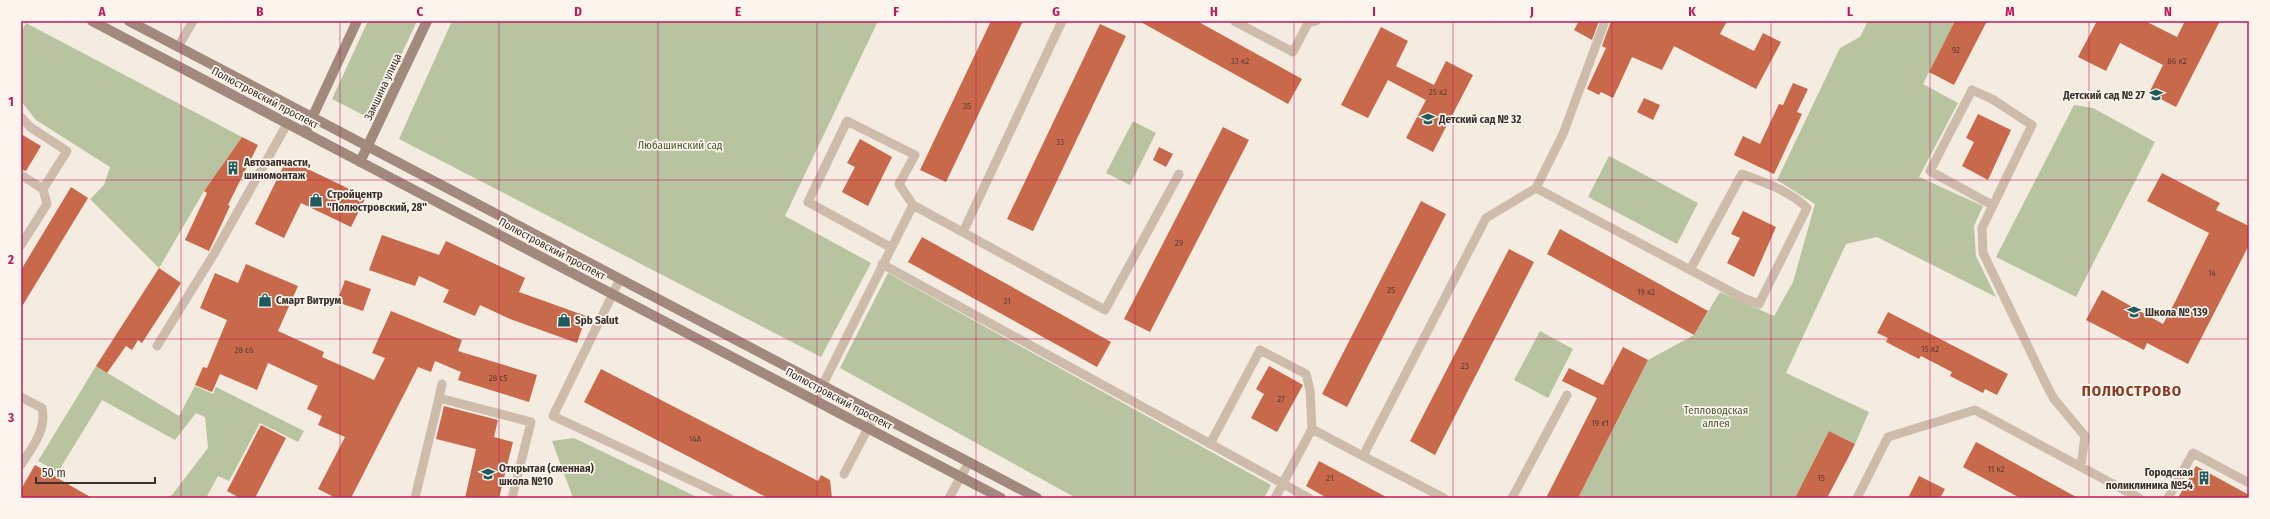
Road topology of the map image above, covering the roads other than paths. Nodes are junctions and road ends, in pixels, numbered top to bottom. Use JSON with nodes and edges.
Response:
{"nodes":[{"id":1,"x":92,"y":21,"type":"edge"},
{"id":2,"x":129,"y":21,"type":"edge"},
{"id":3,"x":193,"y":21,"type":"edge"},
{"id":4,"x":357,"y":21,"type":"edge"},
{"id":5,"x":427,"y":21,"type":"edge"},
{"id":6,"x":1062,"y":21,"type":"edge"},
{"id":7,"x":1234,"y":21,"type":"edge"},
{"id":8,"x":1316,"y":21,"type":"edge"},
{"id":9,"x":1605,"y":21,"type":"edge"},
{"id":10,"x":178,"y":47,"type":"junction"},
{"id":11,"x":21,"y":117,"type":"edge"},
{"id":12,"x":312,"y":117,"type":"junction"},
{"id":13,"x":287,"y":124,"type":"junction"},
{"id":14,"x":305,"y":133,"type":"junction"},
{"id":15,"x":368,"y":147,"type":"junction"},
{"id":16,"x":360,"y":162,"type":"junction"},
{"id":17,"x":1179,"y":174,"type":"dead end"},
{"id":18,"x":21,"y":175,"type":"edge"},
{"id":19,"x":1536,"y":188,"type":"junction"},
{"id":20,"x":43,"y":189,"type":"junction"},
{"id":21,"x":913,"y":205,"type":"junction"},
{"id":22,"x":1992,"y":205,"type":"junction"},
{"id":23,"x":963,"y":232,"type":"junction"},
{"id":24,"x":21,"y":245,"type":"edge"},
{"id":25,"x":890,"y":247,"type":"junction"},
{"id":26,"x":882,"y":264,"type":"junction"},
{"id":27,"x":1690,"y":270,"type":"junction"},
{"id":28,"x":620,"y":279,"type":"junction"},
{"id":29,"x":612,"y":294,"type":"junction"},
{"id":30,"x":156,"y":346,"type":"dead end"},
{"id":31,"x":442,"y":384,"type":"dead end"},
{"id":32,"x":823,"y":385,"type":"junction"},
{"id":33,"x":1568,"y":395,"type":"dead end"},
{"id":34,"x":21,"y":397,"type":"edge"},
{"id":35,"x":439,"y":398,"type":"junction"},
{"id":36,"x":815,"y":400,"type":"junction"},
{"id":37,"x":876,"y":413,"type":"junction"},
{"id":38,"x":868,"y":428,"type":"junction"},
{"id":39,"x":1312,"y":429,"type":"junction"},
{"id":40,"x":1210,"y":444,"type":"junction"},
{"id":41,"x":1363,"y":456,"type":"junction"},
{"id":42,"x":969,"y":462,"type":"junction"},
{"id":43,"x":21,"y":465,"type":"edge"},
{"id":44,"x":2081,"y":466,"type":"junction"},
{"id":45,"x":844,"y":474,"type":"dead end"},
{"id":46,"x":961,"y":477,"type":"junction"},
{"id":47,"x":2249,"y":483,"type":"edge"},
{"id":48,"x":1283,"y":484,"type":"junction"},
{"id":49,"x":1024,"y":495,"type":"edge"},
{"id":50,"x":414,"y":498,"type":"edge"},
{"id":51,"x":512,"y":498,"type":"edge"},
{"id":52,"x":729,"y":498,"type":"edge"},
{"id":53,"x":949,"y":498,"type":"edge"},
{"id":54,"x":1001,"y":498,"type":"edge"},
{"id":55,"x":1037,"y":498,"type":"edge"},
{"id":56,"x":1275,"y":498,"type":"edge"},
{"id":57,"x":1309,"y":498,"type":"edge"},
{"id":58,"x":1444,"y":498,"type":"edge"},
{"id":59,"x":1512,"y":498,"type":"edge"},
{"id":60,"x":1857,"y":498,"type":"edge"},
{"id":61,"x":2139,"y":498,"type":"edge"},
{"id":62,"x":2168,"y":498,"type":"edge"}],
"edges":[{"from":1,"to":13,"type":"main road","name":"Полюстровский проспект"},
{"from":2,"to":10,"type":"main road","name":"Полюстровский проспект"},
{"from":3,"to":10,"type":"lane"},
{"from":4,"to":12,"type":"main road"},
{"from":5,"to":15,"type":"main road","name":"Замшина улица"},
{"from":6,"to":23,"type":"lane"},
{"from":7,"to":8,"type":"lane"},
{"from":9,"to":19,"type":"lane"},
{"from":10,"to":12,"type":"main road","name":"Полюстровский проспект"},
{"from":11,"to":20,"type":"lane"},
{"from":12,"to":14,"type":"main road"},
{"from":12,"to":15,"type":"main road","name":"Полюстровский проспект"},
{"from":13,"to":14,"type":"main road","name":"Полюстровский проспект"},
{"from":13,"to":30,"type":"lane"},
{"from":14,"to":16,"type":"main road","name":"Полюстровский проспект"},
{"from":15,"to":16,"type":"main road","name":"Замшина улица"},
{"from":15,"to":28,"type":"main road","name":"Полюстровский проспект"},
{"from":16,"to":29,"type":"main road","name":"Полюстровский проспект"},
{"from":17,"to":23,"type":"lane"},
{"from":18,"to":20,"type":"lane"},
{"from":19,"to":27,"type":"lane"},
{"from":19,"to":41,"type":"lane"},
{"from":20,"to":24,"type":"lane"},
{"from":21,"to":23,"type":"lane"},
{"from":21,"to":25,"type":"lane"},
{"from":21,"to":25,"type":"lane"},
{"from":22,"to":22,"type":"lane"},
{"from":22,"to":44,"type":"lane"},
{"from":25,"to":26,"type":"lane"},
{"from":26,"to":32,"type":"lane"},
{"from":26,"to":40,"type":"lane"},
{"from":27,"to":27,"type":"lane"},
{"from":28,"to":29,"type":"lane"},
{"from":28,"to":32,"type":"main road","name":"Полюстровский проспект"},
{"from":29,"to":36,"type":"main road","name":"Полюстровский проспект"},
{"from":29,"to":52,"type":"lane"},
{"from":31,"to":35,"type":"lane"},
{"from":32,"to":36,"type":"lane"},
{"from":32,"to":37,"type":"main road","name":"Полюстровский проспект"},
{"from":33,"to":59,"type":"lane"},
{"from":34,"to":43,"type":"lane"},
{"from":35,"to":50,"type":"lane"},
{"from":35,"to":51,"type":"lane"},
{"from":36,"to":38,"type":"main road","name":"Полюстровский проспект"},
{"from":37,"to":38,"type":"lane"},
{"from":37,"to":42,"type":"main road","name":"Полюстровский проспект"},
{"from":38,"to":45,"type":"lane"},
{"from":38,"to":46,"type":"main road","name":"Полюстровский проспект"},
{"from":39,"to":40,"type":"lane"},
{"from":39,"to":41,"type":"lane"},
{"from":39,"to":48,"type":"lane"},
{"from":40,"to":48,"type":"lane"},
{"from":41,"to":58,"type":"lane"},
{"from":42,"to":46,"type":"lane"},
{"from":42,"to":49,"type":"main road","name":"Полюстровский проспект"},
{"from":44,"to":60,"type":"lane"},
{"from":44,"to":61,"type":"lane"},
{"from":46,"to":53,"type":"lane"},
{"from":46,"to":54,"type":"main road","name":"Полюстровский проспект"},
{"from":47,"to":62,"type":"lane"},
{"from":48,"to":56,"type":"lane"},
{"from":48,"to":57,"type":"lane"},
{"from":49,"to":55,"type":"main road","name":"Полюстровский проспект"}]}
